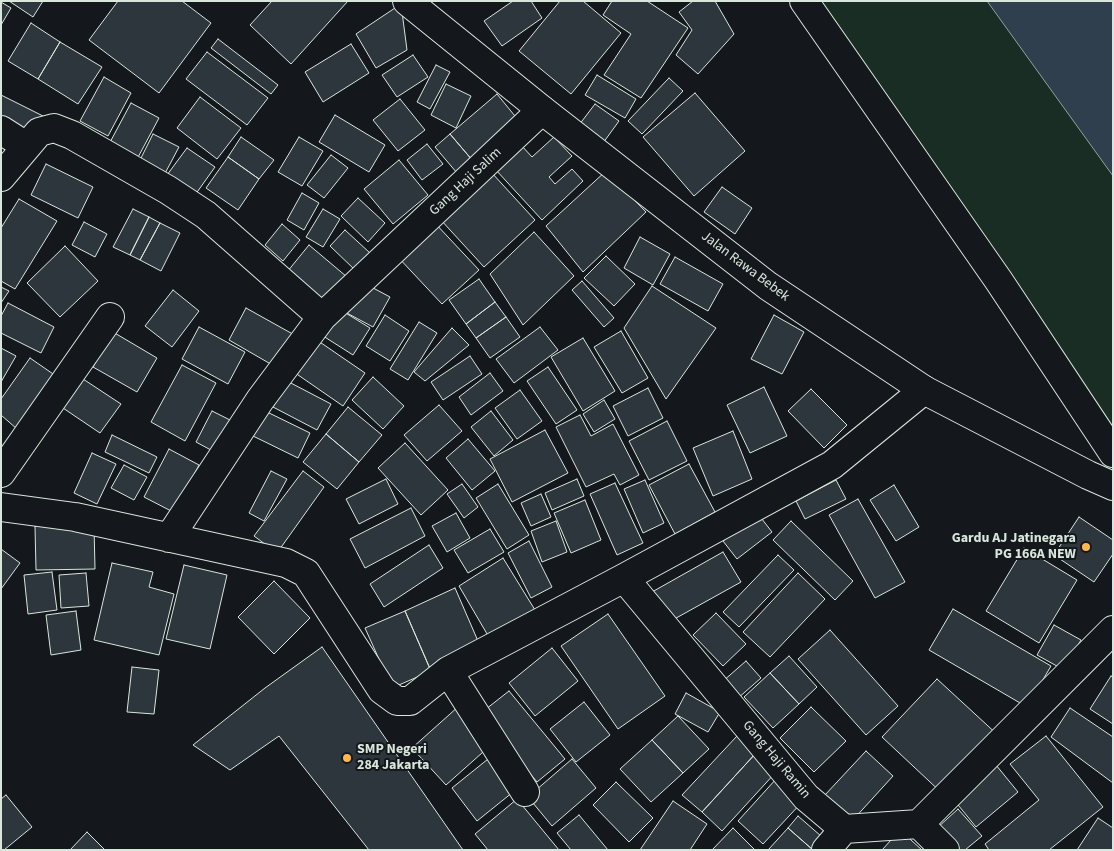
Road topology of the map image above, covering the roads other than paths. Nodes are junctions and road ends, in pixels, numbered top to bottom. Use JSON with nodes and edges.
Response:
{"nodes":[{"id":1,"x":407,"y":1,"type":"edge"},
{"id":2,"x":804,"y":1,"type":"edge"},
{"id":3,"x":542,"y":110,"type":"junction"},
{"id":4,"x":1,"y":130,"type":"edge"},
{"id":5,"x":26,"y":146,"type":"junction"},
{"id":6,"x":1,"y":177,"type":"edge"},
{"id":7,"x":322,"y":317,"type":"junction"},
{"id":8,"x":110,"y":318,"type":"dead end"},
{"id":9,"x":924,"y":390,"type":"junction"},
{"id":10,"x":1113,"y":453,"type":"edge"},
{"id":11,"x":1,"y":473,"type":"edge"},
{"id":12,"x":1113,"y":486,"type":"edge"},
{"id":13,"x":1,"y":506,"type":"edge"},
{"id":14,"x":169,"y":538,"type":"junction"},
{"id":15,"x":624,"y":578,"type":"junction"},
{"id":16,"x":1113,"y":630,"type":"edge"},
{"id":17,"x":448,"y":671,"type":"junction"},
{"id":18,"x":525,"y":792,"type":"dead end"},
{"id":19,"x":919,"y":824,"type":"junction"},
{"id":20,"x":844,"y":829,"type":"junction"},
{"id":21,"x":826,"y":850,"type":"edge"},
{"id":22,"x":945,"y":850,"type":"edge"}],
"edges":[{"from":1,"to":3,"type":"street","name":"Jalan Rawa Bebek"},
{"from":2,"to":10,"type":"street"},
{"from":3,"to":7,"type":"street","name":"Gang Haji Salim"},
{"from":3,"to":9,"type":"street","name":"Jalan Rawa Bebek"},
{"from":4,"to":5,"type":"street"},
{"from":5,"to":6,"type":"street"},
{"from":5,"to":7,"type":"street"},
{"from":7,"to":14,"type":"street","name":"Gang Haji Salim"},
{"from":8,"to":11,"type":"street"},
{"from":9,"to":12,"type":"street","name":"Jalan Rawa Bebek"},
{"from":9,"to":15,"type":"street"},
{"from":13,"to":14,"type":"street"},
{"from":14,"to":17,"type":"street"},
{"from":15,"to":17,"type":"street"},
{"from":15,"to":20,"type":"street","name":"Gang Haji Ramin"},
{"from":16,"to":19,"type":"street"},
{"from":17,"to":18,"type":"street"},
{"from":19,"to":20,"type":"street"},
{"from":19,"to":22,"type":"street"},
{"from":20,"to":21,"type":"street"}]}
